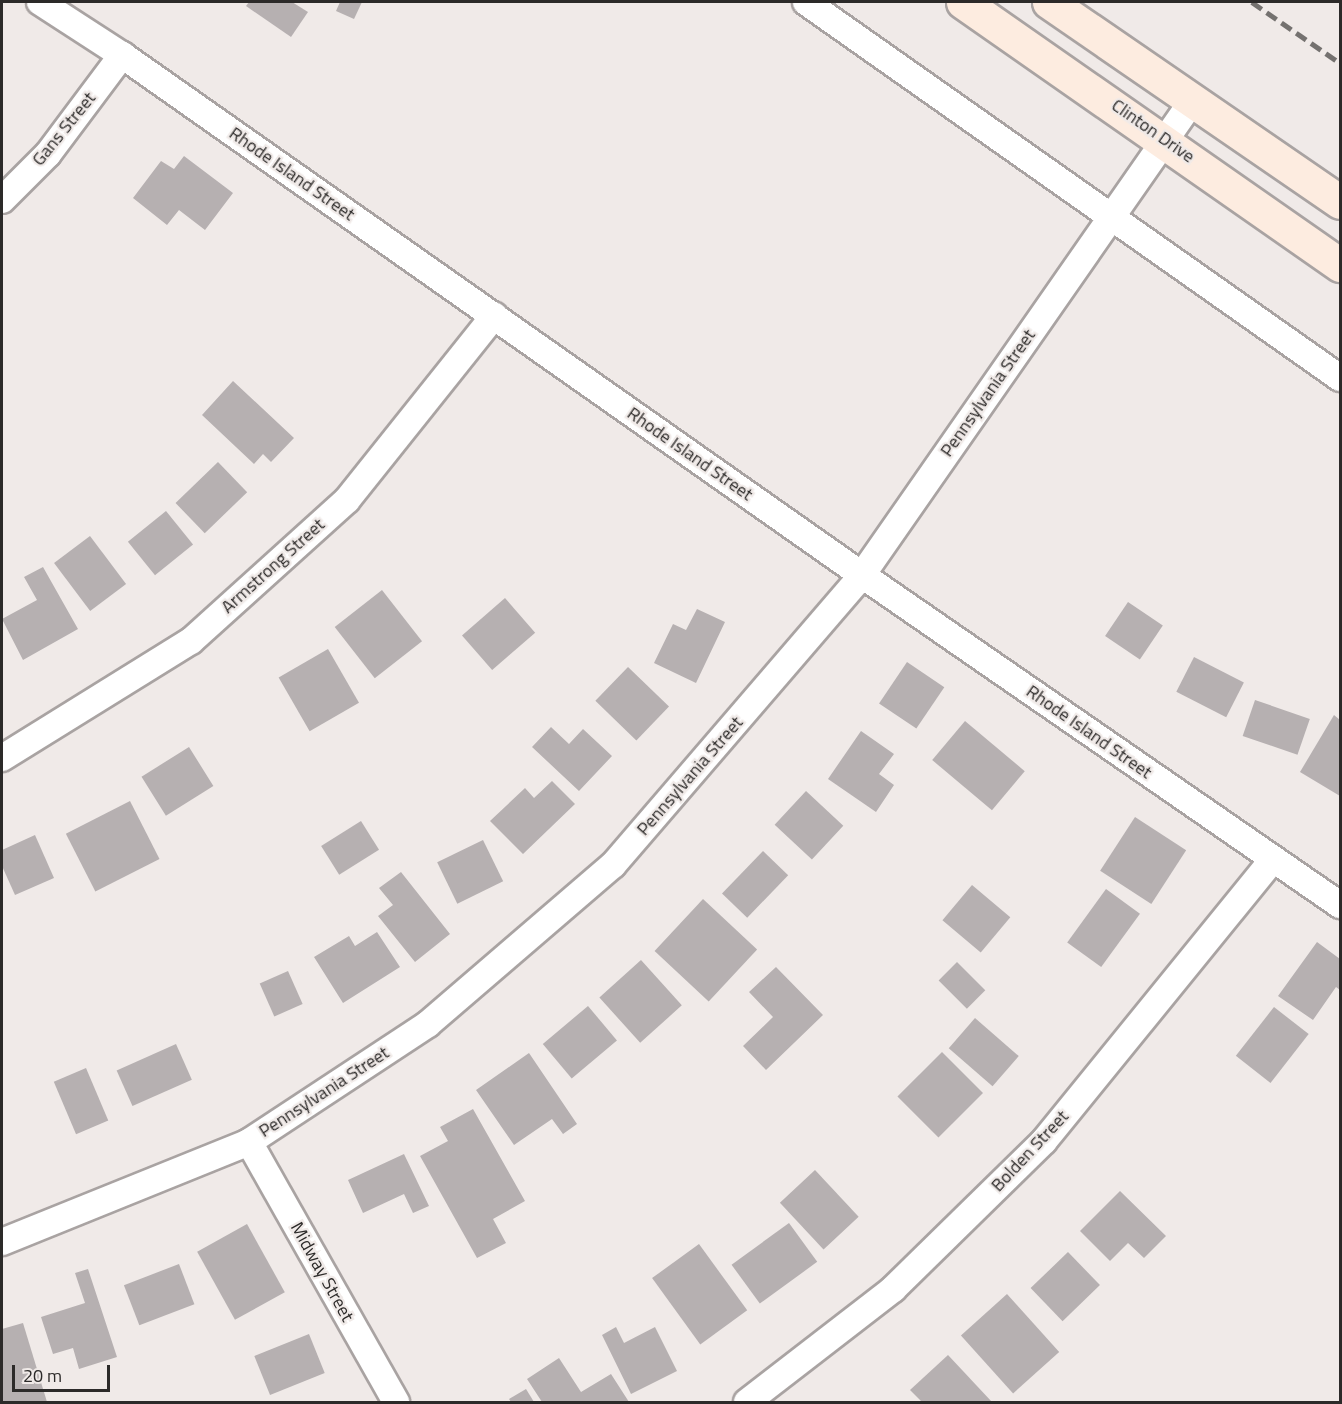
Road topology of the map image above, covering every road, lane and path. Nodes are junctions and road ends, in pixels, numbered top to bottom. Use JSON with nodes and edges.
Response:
{"nodes":[{"id":1,"x":40,"y":2,"type":"edge"},
{"id":2,"x":806,"y":2,"type":"edge"},
{"id":3,"x":963,"y":2,"type":"edge"},
{"id":4,"x":1049,"y":2,"type":"edge"},
{"id":5,"x":122,"y":55,"type":"junction"},
{"id":6,"x":1192,"y":100,"type":"junction"},
{"id":7,"x":1165,"y":139,"type":"junction"},
{"id":8,"x":2,"y":200,"type":"edge"},
{"id":9,"x":1341,"y":202,"type":"edge"},
{"id":10,"x":1112,"y":216,"type":"junction"},
{"id":11,"x":1341,"y":265,"type":"edge"},
{"id":12,"x":494,"y":316,"type":"junction"},
{"id":13,"x":1341,"y":378,"type":"edge"},
{"id":14,"x":862,"y":575,"type":"junction"},
{"id":15,"x":2,"y":758,"type":"edge"},
{"id":16,"x":1273,"y":859,"type":"junction"},
{"id":17,"x":1341,"y":905,"type":"edge"},
{"id":18,"x":249,"y":1142,"type":"junction"},
{"id":19,"x":2,"y":1242,"type":"edge"},
{"id":20,"x":396,"y":1402,"type":"edge"},
{"id":21,"x":747,"y":1402,"type":"edge"}],
"edges":[{"from":1,"to":5,"type":"street","name":"Rhode Island Street"},
{"from":2,"to":10,"type":"street"},
{"from":3,"to":7,"type":"main road","name":"Clinton Drive"},
{"from":4,"to":6,"type":"main road"},
{"from":5,"to":8,"type":"street","name":"Gans Street"},
{"from":5,"to":12,"type":"street","name":"Rhode Island Street"},
{"from":6,"to":7,"type":"street","name":"Pennsylvania Street"},
{"from":6,"to":9,"type":"main road"},
{"from":7,"to":10,"type":"street","name":"Pennsylvania Street"},
{"from":7,"to":11,"type":"main road","name":"Clinton Drive"},
{"from":10,"to":13,"type":"street"},
{"from":10,"to":14,"type":"street","name":"Pennsylvania Street"},
{"from":12,"to":14,"type":"street","name":"Rhode Island Street"},
{"from":12,"to":15,"type":"street","name":"Armstrong Street"},
{"from":14,"to":16,"type":"street","name":"Rhode Island Street"},
{"from":14,"to":18,"type":"street","name":"Pennsylvania Street"},
{"from":16,"to":17,"type":"street","name":"Rhode Island Street"},
{"from":16,"to":21,"type":"street","name":"Bolden Street"},
{"from":18,"to":19,"type":"street","name":"Pennsylvania Street"},
{"from":18,"to":20,"type":"street","name":"Midway Street"}]}
